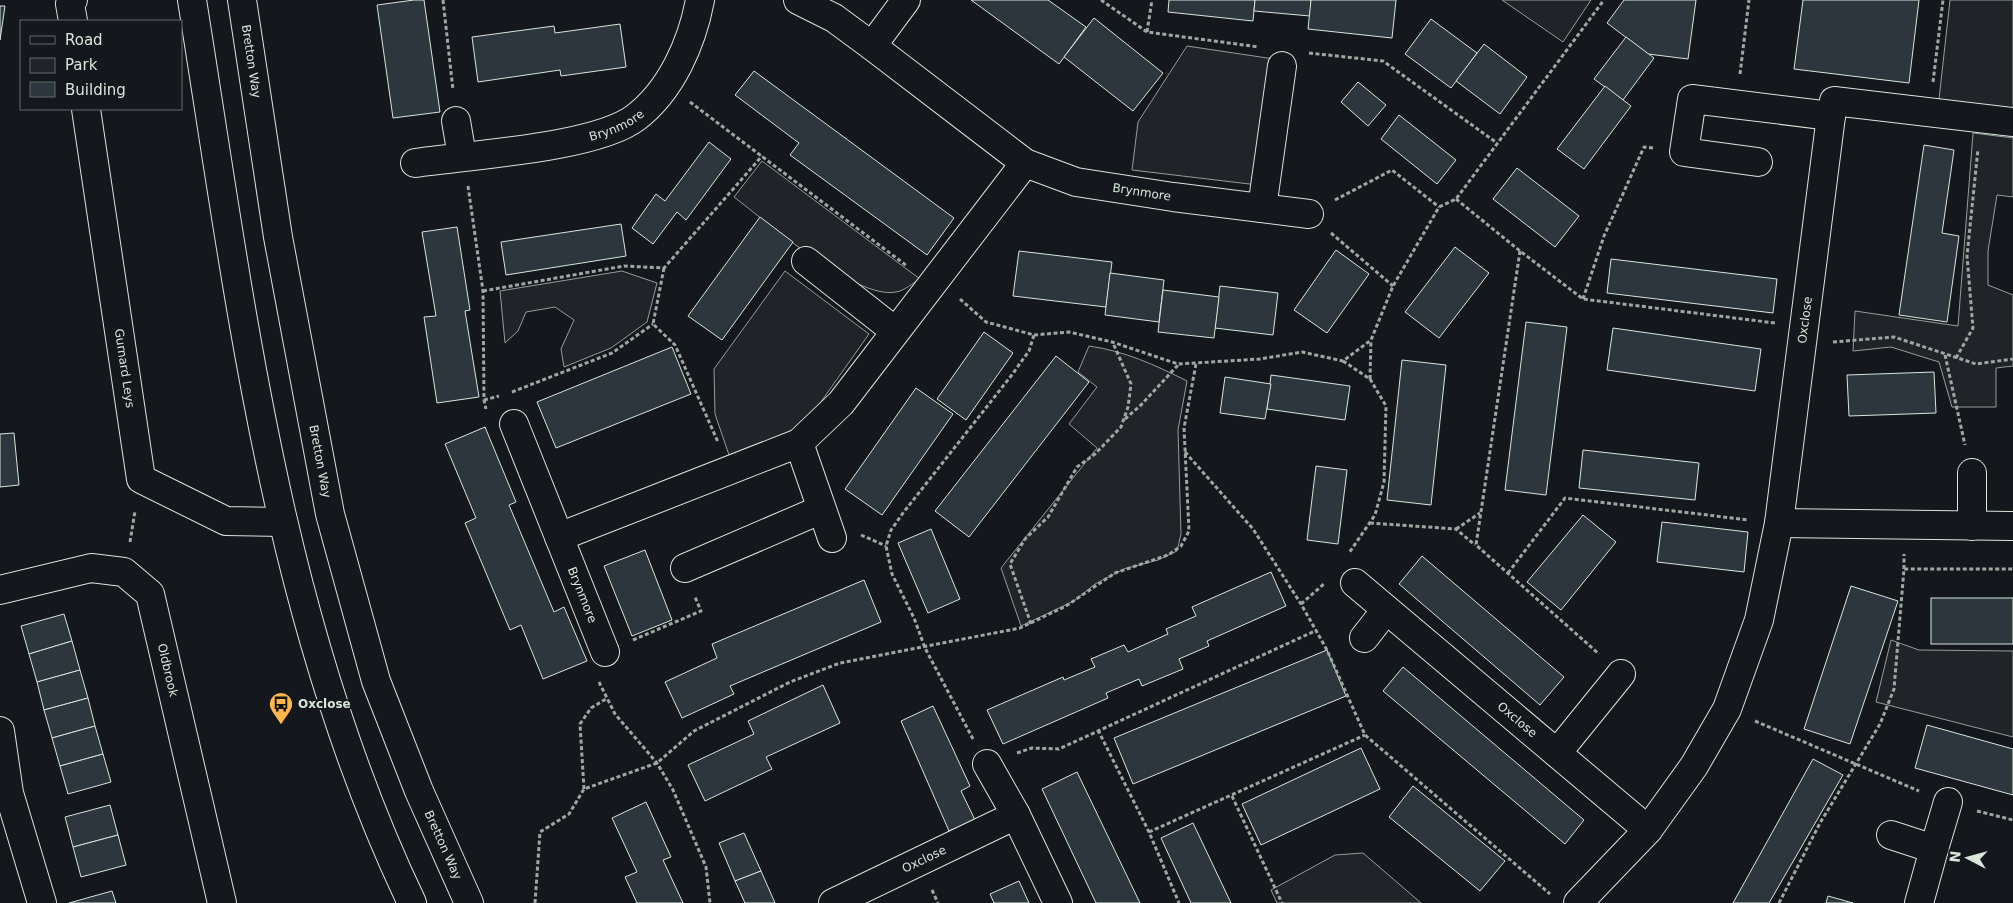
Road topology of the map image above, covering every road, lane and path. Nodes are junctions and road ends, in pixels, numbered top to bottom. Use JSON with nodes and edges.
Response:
{"nodes":[{"id":1,"x":72,"y":0,"type":"edge"},
{"id":2,"x":192,"y":0,"type":"edge"},
{"id":3,"x":242,"y":0,"type":"edge"},
{"id":4,"x":443,"y":0,"type":"edge"},
{"id":5,"x":700,"y":0,"type":"edge"},
{"id":6,"x":798,"y":0,"type":"edge"},
{"id":7,"x":906,"y":0,"type":"edge"},
{"id":8,"x":1152,"y":0,"type":"edge"},
{"id":9,"x":1604,"y":0,"type":"edge"},
{"id":10,"x":1749,"y":0,"type":"edge"},
{"id":11,"x":1943,"y":0,"type":"edge"},
{"id":12,"x":73,"y":20,"type":"edge"},
{"id":13,"x":1147,"y":32,"type":"dead end"},
{"id":14,"x":872,"y":46,"type":"junction"},
{"id":15,"x":1282,"y":66,"type":"dead end"},
{"id":16,"x":666,"y":84,"type":"junction"},
{"id":17,"x":1737,"y":105,"type":"junction"},
{"id":18,"x":86,"y":110,"type":"edge"},
{"id":19,"x":1930,"y":112,"type":"junction"},
{"id":20,"x":1831,"y":116,"type":"junction"},
{"id":21,"x":1981,"y":118,"type":"junction"},
{"id":22,"x":456,"y":121,"type":"joint"},
{"id":23,"x":2013,"y":122,"type":"edge"},
{"id":24,"x":1684,"y":152,"type":"junction"},
{"id":25,"x":462,"y":156,"type":"junction"},
{"id":26,"x":762,"y":156,"type":"junction"},
{"id":27,"x":1758,"y":162,"type":"dead end"},
{"id":28,"x":415,"y":163,"type":"dead end"},
{"id":29,"x":1025,"y":163,"type":"junction"},
{"id":30,"x":1456,"y":198,"type":"junction"},
{"id":31,"x":1439,"y":207,"type":"junction"},
{"id":32,"x":1262,"y":208,"type":"junction"},
{"id":33,"x":1309,"y":214,"type":"junction"},
{"id":34,"x":1520,"y":251,"type":"junction"},
{"id":35,"x":806,"y":262,"type":"dead end"},
{"id":36,"x":664,"y":268,"type":"junction"},
{"id":37,"x":934,"y":281,"type":"junction"},
{"id":38,"x":1393,"y":286,"type":"junction"},
{"id":39,"x":483,"y":291,"type":"dead end"},
{"id":40,"x":1583,"y":299,"type":"junction"},
{"id":41,"x":652,"y":324,"type":"junction"},
{"id":42,"x":895,"y":331,"type":"junction"},
{"id":43,"x":1034,"y":336,"type":"junction"},
{"id":44,"x":1804,"y":336,"type":"junction"},
{"id":45,"x":1371,"y":340,"type":"junction"},
{"id":46,"x":1112,"y":342,"type":"junction"},
{"id":47,"x":1945,"y":355,"type":"junction"},
{"id":48,"x":1956,"y":358,"type":"junction"},
{"id":49,"x":2013,"y":359,"type":"edge"},
{"id":50,"x":1343,"y":361,"type":"junction"},
{"id":51,"x":1178,"y":364,"type":"junction"},
{"id":52,"x":1196,"y":364,"type":"junction"},
{"id":53,"x":1370,"y":380,"type":"junction"},
{"id":54,"x":509,"y":393,"type":"dead end"},
{"id":55,"x":501,"y":395,"type":"dead end"},
{"id":56,"x":484,"y":400,"type":"dead end"},
{"id":57,"x":1124,"y":420,"type":"junction"},
{"id":58,"x":514,"y":424,"type":"dead end"},
{"id":59,"x":799,"y":443,"type":"junction"},
{"id":60,"x":722,"y":450,"type":"dead end"},
{"id":61,"x":1185,"y":452,"type":"junction"},
{"id":62,"x":1972,"y":473,"type":"joint"},
{"id":63,"x":141,"y":480,"type":"junction"},
{"id":64,"x":820,"y":510,"type":"junction"},
{"id":65,"x":1480,"y":513,"type":"junction"},
{"id":66,"x":282,"y":522,"type":"junction"},
{"id":67,"x":1370,"y":523,"type":"junction"},
{"id":68,"x":1779,"y":524,"type":"junction"},
{"id":69,"x":1972,"y":526,"type":"junction"},
{"id":70,"x":2012,"y":526,"type":"dead end"},
{"id":71,"x":1456,"y":529,"type":"junction"},
{"id":72,"x":559,"y":537,"type":"junction"},
{"id":73,"x":832,"y":538,"type":"dead end"},
{"id":74,"x":1476,"y":545,"type":"junction"},
{"id":75,"x":685,"y":568,"type":"joint"},
{"id":76,"x":2013,"y":569,"type":"edge"},
{"id":77,"x":124,"y":572,"type":"junction"},
{"id":78,"x":1349,"y":572,"type":"joint"},
{"id":79,"x":1508,"y":572,"type":"junction"},
{"id":80,"x":1328,"y":580,"type":"dead end"},
{"id":81,"x":0,"y":590,"type":"edge"},
{"id":82,"x":1301,"y":604,"type":"junction"},
{"id":83,"x":1386,"y":610,"type":"junction"},
{"id":84,"x":1031,"y":624,"type":"junction"},
{"id":85,"x":1317,"y":630,"type":"junction"},
{"id":86,"x":1364,"y":638,"type":"dead end"},
{"id":87,"x":925,"y":648,"type":"junction"},
{"id":88,"x":605,"y":652,"type":"joint"},
{"id":89,"x":1622,"y":674,"type":"joint"},
{"id":90,"x":606,"y":699,"type":"dead end"},
{"id":91,"x":1727,"y":709,"type":"junction"},
{"id":92,"x":1098,"y":730,"type":"junction"},
{"id":93,"x":0,"y":731,"type":"edge"},
{"id":94,"x":1365,"y":735,"type":"junction"},
{"id":95,"x":1557,"y":752,"type":"junction"},
{"id":96,"x":658,"y":763,"type":"junction"},
{"id":97,"x":987,"y":764,"type":"junction"},
{"id":98,"x":1855,"y":765,"type":"junction"},
{"id":99,"x":584,"y":789,"type":"junction"},
{"id":100,"x":1232,"y":796,"type":"junction"},
{"id":101,"x":1948,"y":802,"type":"junction"},
{"id":102,"x":1016,"y":815,"type":"junction"},
{"id":103,"x":2013,"y":820,"type":"edge"},
{"id":104,"x":1648,"y":830,"type":"junction"},
{"id":105,"x":1149,"y":832,"type":"junction"},
{"id":106,"x":1891,"y":835,"type":"dead end"},
{"id":107,"x":1934,"y":848,"type":"junction"},
{"id":108,"x":1552,"y":896,"type":"dead end"},
{"id":109,"x":42,"y":903,"type":"edge"},
{"id":110,"x":222,"y":903,"type":"edge"},
{"id":111,"x":412,"y":903,"type":"edge"},
{"id":112,"x":469,"y":903,"type":"edge"},
{"id":113,"x":536,"y":903,"type":"edge"},
{"id":114,"x":710,"y":903,"type":"edge"},
{"id":115,"x":833,"y":903,"type":"edge"},
{"id":116,"x":1058,"y":903,"type":"edge"},
{"id":117,"x":1179,"y":903,"type":"edge"},
{"id":118,"x":1282,"y":903,"type":"edge"},
{"id":119,"x":1578,"y":903,"type":"edge"},
{"id":120,"x":1779,"y":903,"type":"edge"},
{"id":121,"x":1919,"y":903,"type":"edge"}],
"edges":[{"from":1,"to":12,"type":"street"},
{"from":2,"to":66,"type":"street"},
{"from":3,"to":112,"type":"street","name":"Bretton Way"},
{"from":4,"to":22,"type":"path"},
{"from":5,"to":16,"type":"street","name":"Brynmore"},
{"from":6,"to":14,"type":"street","name":"Brynmore"},
{"from":7,"to":14,"type":"street"},
{"from":8,"to":13,"type":"path"},
{"from":9,"to":30,"type":"path"},
{"from":10,"to":17,"type":"path"},
{"from":11,"to":19,"type":"path"},
{"from":14,"to":29,"type":"street","name":"Brynmore"},
{"from":15,"to":32,"type":"street"},
{"from":16,"to":25,"type":"street","name":"Brynmore"},
{"from":16,"to":26,"type":"path"},
{"from":17,"to":20,"type":"street"},
{"from":17,"to":24,"type":"street"},
{"from":18,"to":63,"type":"street","name":"Gurnard Leys"},
{"from":19,"to":20,"type":"street"},
{"from":19,"to":21,"type":"street"},
{"from":20,"to":44,"type":"street","name":"Oxclose"},
{"from":21,"to":23,"type":"street"},
{"from":21,"to":48,"type":"path"},
{"from":22,"to":25,"type":"street"},
{"from":24,"to":27,"type":"street"},
{"from":24,"to":40,"type":"path"},
{"from":25,"to":28,"type":"street","name":"Brynmore"},
{"from":26,"to":36,"type":"path"},
{"from":26,"to":37,"type":"path"},
{"from":29,"to":32,"type":"street","name":"Brynmore"},
{"from":29,"to":37,"type":"street"},
{"from":30,"to":31,"type":"path"},
{"from":30,"to":34,"type":"path"},
{"from":31,"to":33,"type":"path"},
{"from":31,"to":38,"type":"path"},
{"from":32,"to":33,"type":"street","name":"Brynmore"},
{"from":33,"to":38,"type":"path"},
{"from":34,"to":40,"type":"path"},
{"from":34,"to":65,"type":"path"},
{"from":35,"to":42,"type":"street"},
{"from":36,"to":39,"type":"path"},
{"from":36,"to":41,"type":"path"},
{"from":37,"to":42,"type":"street"},
{"from":37,"to":43,"type":"path"},
{"from":38,"to":45,"type":"path"},
{"from":40,"to":44,"type":"path"},
{"from":41,"to":54,"type":"path"},
{"from":41,"to":60,"type":"path"},
{"from":42,"to":59,"type":"street"},
{"from":43,"to":46,"type":"path"},
{"from":43,"to":87,"type":"path"},
{"from":44,"to":47,"type":"path"},
{"from":44,"to":68,"type":"street","name":"Oxclose"},
{"from":45,"to":50,"type":"path"},
{"from":45,"to":53,"type":"path"},
{"from":46,"to":51,"type":"path"},
{"from":46,"to":57,"type":"path"},
{"from":47,"to":48,"type":"path"},
{"from":47,"to":62,"type":"path"},
{"from":48,"to":49,"type":"path"},
{"from":50,"to":52,"type":"path"},
{"from":50,"to":53,"type":"path"},
{"from":51,"to":52,"type":"path"},
{"from":51,"to":57,"type":"path"},
{"from":52,"to":61,"type":"path"},
{"from":53,"to":67,"type":"path"},
{"from":55,"to":56,"type":"path"},
{"from":57,"to":84,"type":"path"},
{"from":58,"to":72,"type":"street","name":"Brynmore"},
{"from":59,"to":64,"type":"street"},
{"from":59,"to":72,"type":"street"},
{"from":61,"to":82,"type":"path"},
{"from":61,"to":84,"type":"path"},
{"from":62,"to":69,"type":"street"},
{"from":63,"to":66,"type":"street"},
{"from":63,"to":77,"type":"path"},
{"from":64,"to":73,"type":"street"},
{"from":64,"to":75,"type":"street"},
{"from":65,"to":71,"type":"path"},
{"from":65,"to":74,"type":"path"},
{"from":66,"to":111,"type":"street"},
{"from":67,"to":71,"type":"path"},
{"from":67,"to":78,"type":"path"},
{"from":68,"to":69,"type":"street"},
{"from":68,"to":79,"type":"path"},
{"from":68,"to":91,"type":"street","name":"Oxclose"},
{"from":69,"to":70,"type":"street"},
{"from":71,"to":74,"type":"path"},
{"from":72,"to":88,"type":"street","name":"Brynmore"},
{"from":74,"to":79,"type":"path"},
{"from":75,"to":88,"type":"path"},
{"from":76,"to":98,"type":"path"},
{"from":77,"to":81,"type":"street"},
{"from":77,"to":110,"type":"street","name":"Oldbrook"},
{"from":78,"to":83,"type":"street","name":"Oxclose"},
{"from":79,"to":89,"type":"path"},
{"from":80,"to":82,"type":"path"},
{"from":82,"to":85,"type":"path"},
{"from":83,"to":86,"type":"street"},
{"from":83,"to":95,"type":"street","name":"Oxclose"},
{"from":84,"to":87,"type":"path"},
{"from":85,"to":92,"type":"path"},
{"from":85,"to":94,"type":"path"},
{"from":87,"to":96,"type":"path"},
{"from":87,"to":97,"type":"path"},
{"from":89,"to":95,"type":"street"},
{"from":90,"to":99,"type":"path"},
{"from":91,"to":98,"type":"path"},
{"from":91,"to":104,"type":"street","name":"Oxclose"},
{"from":92,"to":97,"type":"path"},
{"from":92,"to":105,"type":"path"},
{"from":93,"to":109,"type":"street"},
{"from":94,"to":100,"type":"path"},
{"from":94,"to":108,"type":"path"},
{"from":95,"to":104,"type":"street","name":"Oxclose"},
{"from":96,"to":99,"type":"path"},
{"from":96,"to":114,"type":"path"},
{"from":97,"to":102,"type":"street"},
{"from":98,"to":101,"type":"path"},
{"from":98,"to":120,"type":"path"},
{"from":99,"to":113,"type":"path"},
{"from":100,"to":105,"type":"path"},
{"from":100,"to":118,"type":"path"},
{"from":101,"to":103,"type":"path"},
{"from":101,"to":107,"type":"street"},
{"from":102,"to":115,"type":"street","name":"Oxclose"},
{"from":102,"to":116,"type":"street"},
{"from":104,"to":119,"type":"street","name":"Oxclose"},
{"from":105,"to":117,"type":"path"},
{"from":106,"to":107,"type":"street"},
{"from":107,"to":121,"type":"street"}]}
